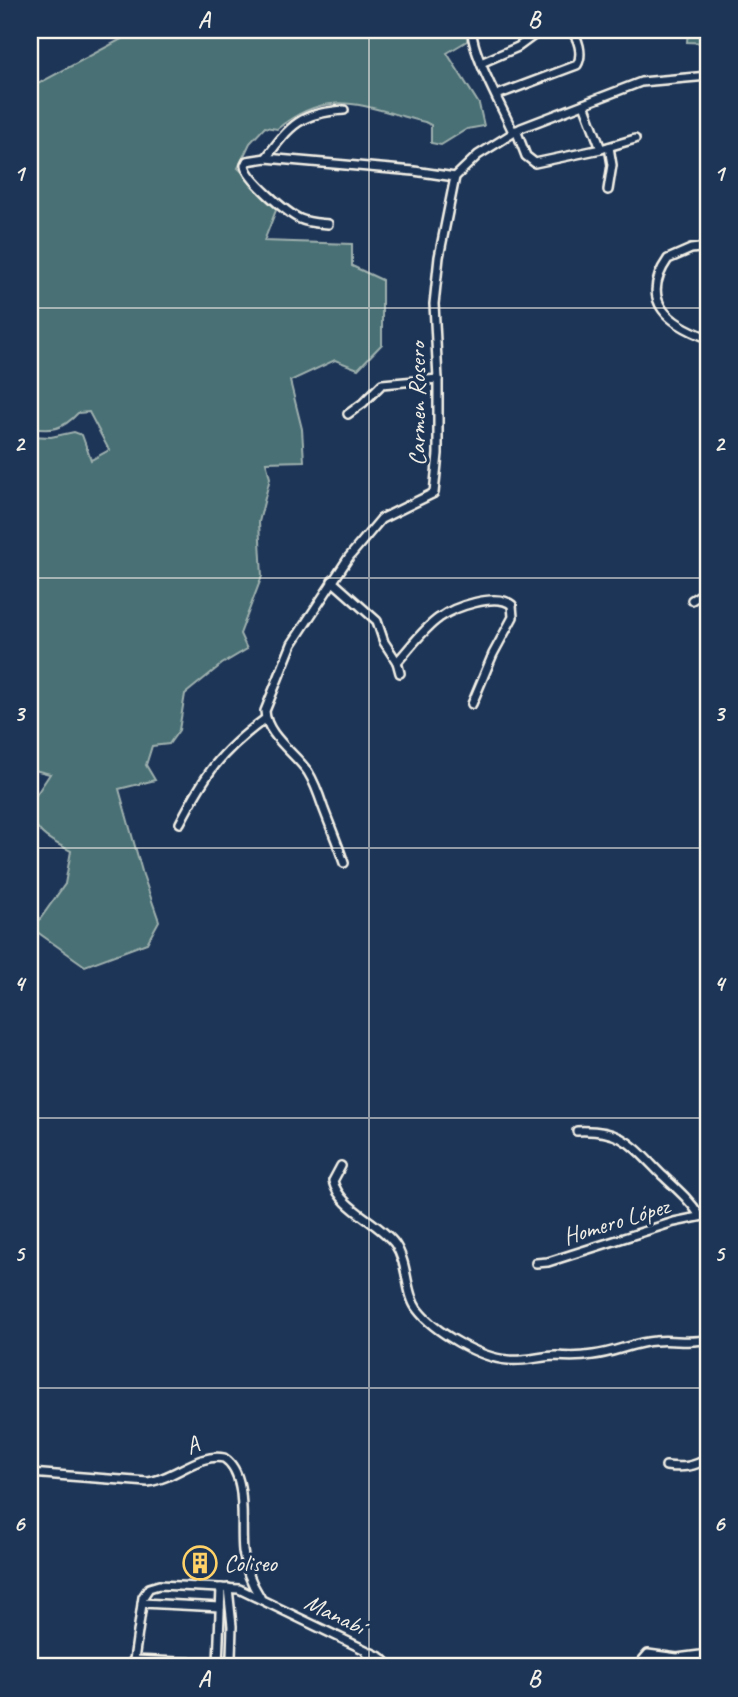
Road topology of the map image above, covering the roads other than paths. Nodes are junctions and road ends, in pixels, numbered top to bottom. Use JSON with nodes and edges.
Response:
{"nodes":[{"id":1,"x":472,"y":30,"type":"edge"},
{"id":2,"x":541,"y":30,"type":"edge"},
{"id":3,"x":569,"y":30,"type":"edge"},
{"id":4,"x":481,"y":63,"type":"junction"},
{"id":5,"x":708,"y":76,"type":"edge"},
{"id":6,"x":498,"y":95,"type":"junction"},
{"id":7,"x":584,"y":104,"type":"junction"},
{"id":8,"x":344,"y":110,"type":"dead end"},
{"id":9,"x":514,"y":131,"type":"junction"},
{"id":10,"x":635,"y":139,"type":"dead end"},
{"id":11,"x":610,"y":147,"type":"junction"},
{"id":12,"x":601,"y":149,"type":"junction"},
{"id":13,"x":266,"y":158,"type":"junction"},
{"id":14,"x":455,"y":177,"type":"junction"},
{"id":15,"x":608,"y":190,"type":"dead end"},
{"id":16,"x":328,"y":224,"type":"dead end"},
{"id":17,"x":708,"y":247,"type":"edge"},
{"id":18,"x":708,"y":338,"type":"edge"},
{"id":19,"x":438,"y":379,"type":"junction"},
{"id":20,"x":348,"y":414,"type":"dead end"},
{"id":21,"x":332,"y":581,"type":"junction"},
{"id":22,"x":708,"y":590,"type":"edge"},
{"id":23,"x":692,"y":600,"type":"dead end"},
{"id":24,"x":397,"y":662,"type":"junction"},
{"id":25,"x":400,"y":673,"type":"dead end"},
{"id":26,"x":472,"y":704,"type":"dead end"},
{"id":27,"x":265,"y":719,"type":"junction"},
{"id":28,"x":180,"y":823,"type":"dead end"},
{"id":29,"x":344,"y":863,"type":"dead end"},
{"id":30,"x":577,"y":1132,"type":"dead end"},
{"id":31,"x":341,"y":1166,"type":"dead end"},
{"id":32,"x":704,"y":1216,"type":"edge"},
{"id":33,"x":536,"y":1263,"type":"dead end"},
{"id":34,"x":708,"y":1339,"type":"edge"},
{"id":35,"x":708,"y":1458,"type":"edge"},
{"id":36,"x":666,"y":1466,"type":"dead end"},
{"id":37,"x":30,"y":1473,"type":"edge"},
{"id":38,"x":224,"y":1588,"type":"junction"},
{"id":39,"x":260,"y":1597,"type":"junction"},
{"id":40,"x":142,"y":1603,"type":"junction"},
{"id":41,"x":220,"y":1607,"type":"junction"},
{"id":42,"x":220,"y":1625,"type":"junction"},
{"id":43,"x":232,"y":1626,"type":"junction"},
{"id":44,"x":363,"y":1649,"type":"junction"},
{"id":45,"x":708,"y":1654,"type":"edge"},
{"id":46,"x":134,"y":1660,"type":"junction"},
{"id":47,"x":218,"y":1664,"type":"junction"},
{"id":48,"x":127,"y":1667,"type":"edge"},
{"id":49,"x":377,"y":1667,"type":"edge"},
{"id":50,"x":391,"y":1667,"type":"edge"},
{"id":51,"x":643,"y":1667,"type":"edge"}],
"edges":[{"from":1,"to":4,"type":"street"},
{"from":2,"to":4,"type":"street"},
{"from":3,"to":6,"type":"street"},
{"from":4,"to":6,"type":"street"},
{"from":5,"to":7,"type":"street"},
{"from":6,"to":9,"type":"street"},
{"from":7,"to":9,"type":"street"},
{"from":7,"to":12,"type":"street"},
{"from":8,"to":13,"type":"street"},
{"from":9,"to":12,"type":"street"},
{"from":9,"to":14,"type":"street"},
{"from":10,"to":11,"type":"street"},
{"from":11,"to":12,"type":"street"},
{"from":11,"to":15,"type":"street"},
{"from":13,"to":14,"type":"street"},
{"from":13,"to":16,"type":"street"},
{"from":14,"to":19,"type":"street","name":"Carmen Rosero"},
{"from":17,"to":18,"type":"street"},
{"from":19,"to":20,"type":"street"},
{"from":19,"to":21,"type":"street","name":"Carmen Rosero"},
{"from":21,"to":24,"type":"street"},
{"from":21,"to":27,"type":"street","name":"Carmen Rosero"},
{"from":22,"to":23,"type":"street"},
{"from":24,"to":25,"type":"street"},
{"from":24,"to":26,"type":"street"},
{"from":27,"to":28,"type":"street"},
{"from":27,"to":29,"type":"street"},
{"from":30,"to":32,"type":"street"},
{"from":31,"to":34,"type":"street"},
{"from":32,"to":33,"type":"street","name":"Homero López"},
{"from":35,"to":36,"type":"street"},
{"from":37,"to":39,"type":"street","name":"A"},
{"from":38,"to":39,"type":"street","name":"Manabí"},
{"from":38,"to":40,"type":"street","name":"Manabí"},
{"from":38,"to":41,"type":"street"},
{"from":38,"to":43,"type":"street"},
{"from":39,"to":44,"type":"street","name":"Manabí"},
{"from":40,"to":41,"type":"street"},
{"from":40,"to":46,"type":"street"},
{"from":41,"to":42,"type":"street"},
{"from":42,"to":43,"type":"street"},
{"from":42,"to":47,"type":"street"},
{"from":43,"to":47,"type":"street"},
{"from":44,"to":49,"type":"street"},
{"from":44,"to":50,"type":"street","name":"Manabí"},
{"from":45,"to":51,"type":"street"},
{"from":46,"to":47,"type":"street"},
{"from":46,"to":48,"type":"street"}]}
